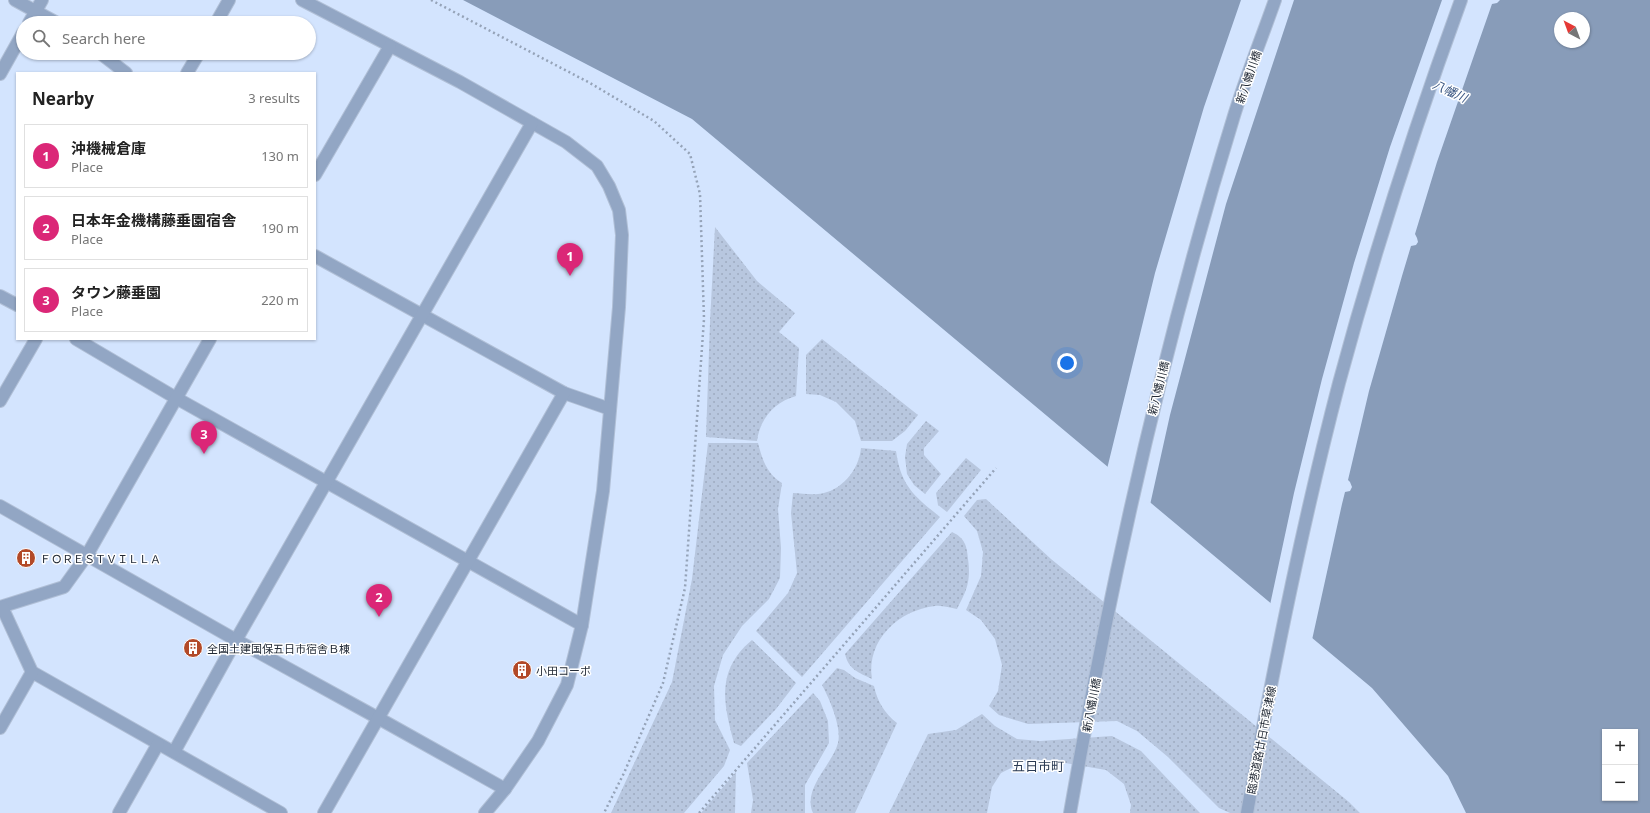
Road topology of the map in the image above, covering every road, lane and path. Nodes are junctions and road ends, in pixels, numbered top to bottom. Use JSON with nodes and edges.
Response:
{"nodes":[{"id":1,"x":15,"y":0,"type":"edge"},
{"id":2,"x":229,"y":0,"type":"edge"},
{"id":3,"x":302,"y":0,"type":"edge"},
{"id":4,"x":431,"y":0,"type":"edge"},
{"id":5,"x":1275,"y":0,"type":"edge"},
{"id":6,"x":1461,"y":0,"type":"edge"},
{"id":7,"x":39,"y":5,"type":"edge"},
{"id":8,"x":33,"y":16,"type":"edge"},
{"id":9,"x":50,"y":16,"type":"edge"},
{"id":10,"x":220,"y":16,"type":"edge"},
{"id":11,"x":16,"y":45,"type":"edge"},
{"id":12,"x":390,"y":46,"type":"junction"},
{"id":13,"x":109,"y":60,"type":"edge"},
{"id":14,"x":195,"y":60,"type":"edge"},
{"id":15,"x":125,"y":72,"type":"edge"},
{"id":16,"x":188,"y":72,"type":"edge"},
{"id":17,"x":0,"y":74,"type":"edge"},
{"id":18,"x":532,"y":123,"type":"junction"},
{"id":19,"x":316,"y":173,"type":"edge"},
{"id":20,"x":316,"y":257,"type":"edge"},
{"id":21,"x":0,"y":296,"type":"edge"},
{"id":22,"x":16,"y":304,"type":"edge"},
{"id":23,"x":423,"y":315,"type":"junction"},
{"id":24,"x":35,"y":340,"type":"edge"},
{"id":25,"x":78,"y":340,"type":"edge"},
{"id":26,"x":209,"y":340,"type":"edge"},
{"id":27,"x":564,"y":393,"type":"junction"},
{"id":28,"x":176,"y":398,"type":"junction"},
{"id":29,"x":0,"y":401,"type":"edge"},
{"id":30,"x":610,"y":409,"type":"junction"},
{"id":31,"x":996,"y":468,"type":"dead end"},
{"id":32,"x":327,"y":482,"type":"junction"},
{"id":33,"x":0,"y":506,"type":"edge"},
{"id":34,"x":88,"y":555,"type":"junction"},
{"id":35,"x":468,"y":561,"type":"junction"},
{"id":36,"x":1,"y":607,"type":"edge"},
{"id":37,"x":582,"y":624,"type":"junction"},
{"id":38,"x":236,"y":640,"type":"junction"},
{"id":39,"x":32,"y":672,"type":"junction"},
{"id":40,"x":378,"y":718,"type":"junction"},
{"id":41,"x":0,"y":728,"type":"edge"},
{"id":42,"x":158,"y":744,"type":"junction"},
{"id":43,"x":174,"y":752,"type":"junction"},
{"id":44,"x":505,"y":789,"type":"junction"},
{"id":45,"x":267,"y":810,"type":"edge"},
{"id":46,"x":119,"y":813,"type":"edge"},
{"id":47,"x":281,"y":813,"type":"edge"},
{"id":48,"x":324,"y":813,"type":"edge"},
{"id":49,"x":485,"y":813,"type":"edge"},
{"id":50,"x":604,"y":813,"type":"edge"},
{"id":51,"x":699,"y":813,"type":"edge"},
{"id":52,"x":1070,"y":813,"type":"edge"},
{"id":53,"x":1247,"y":813,"type":"edge"}],
"edges":[{"from":1,"to":7,"type":"street"},
{"from":2,"to":10,"type":"street"},
{"from":3,"to":12,"type":"street"},
{"from":4,"to":50,"type":"path"},
{"from":5,"to":52,"type":"street","name":"新八幡川橋"},
{"from":6,"to":53,"type":"street","name":"臨港道路廿日市草津線"},
{"from":7,"to":8,"type":"street"},
{"from":7,"to":9,"type":"street"},
{"from":11,"to":17,"type":"street"},
{"from":12,"to":18,"type":"street"},
{"from":12,"to":19,"type":"street"},
{"from":13,"to":15,"type":"street"},
{"from":14,"to":16,"type":"street"},
{"from":18,"to":23,"type":"street"},
{"from":18,"to":30,"type":"street"},
{"from":20,"to":23,"type":"street"},
{"from":21,"to":22,"type":"street"},
{"from":23,"to":27,"type":"street"},
{"from":23,"to":32,"type":"street"},
{"from":24,"to":29,"type":"street"},
{"from":25,"to":28,"type":"street"},
{"from":26,"to":28,"type":"street"},
{"from":27,"to":30,"type":"street"},
{"from":27,"to":35,"type":"street"},
{"from":28,"to":32,"type":"street"},
{"from":28,"to":34,"type":"street"},
{"from":30,"to":37,"type":"street"},
{"from":31,"to":51,"type":"path"},
{"from":32,"to":35,"type":"street"},
{"from":32,"to":38,"type":"street"},
{"from":33,"to":34,"type":"street"},
{"from":34,"to":36,"type":"street"},
{"from":34,"to":38,"type":"street"},
{"from":35,"to":37,"type":"street"},
{"from":35,"to":40,"type":"street"},
{"from":36,"to":39,"type":"street"},
{"from":37,"to":44,"type":"street"},
{"from":38,"to":40,"type":"street"},
{"from":38,"to":43,"type":"street"},
{"from":39,"to":41,"type":"street"},
{"from":39,"to":42,"type":"street"},
{"from":40,"to":44,"type":"street"},
{"from":40,"to":48,"type":"street"},
{"from":42,"to":43,"type":"street"},
{"from":42,"to":46,"type":"street"},
{"from":43,"to":45,"type":"street"},
{"from":44,"to":49,"type":"street"},
{"from":45,"to":47,"type":"street"}]}
